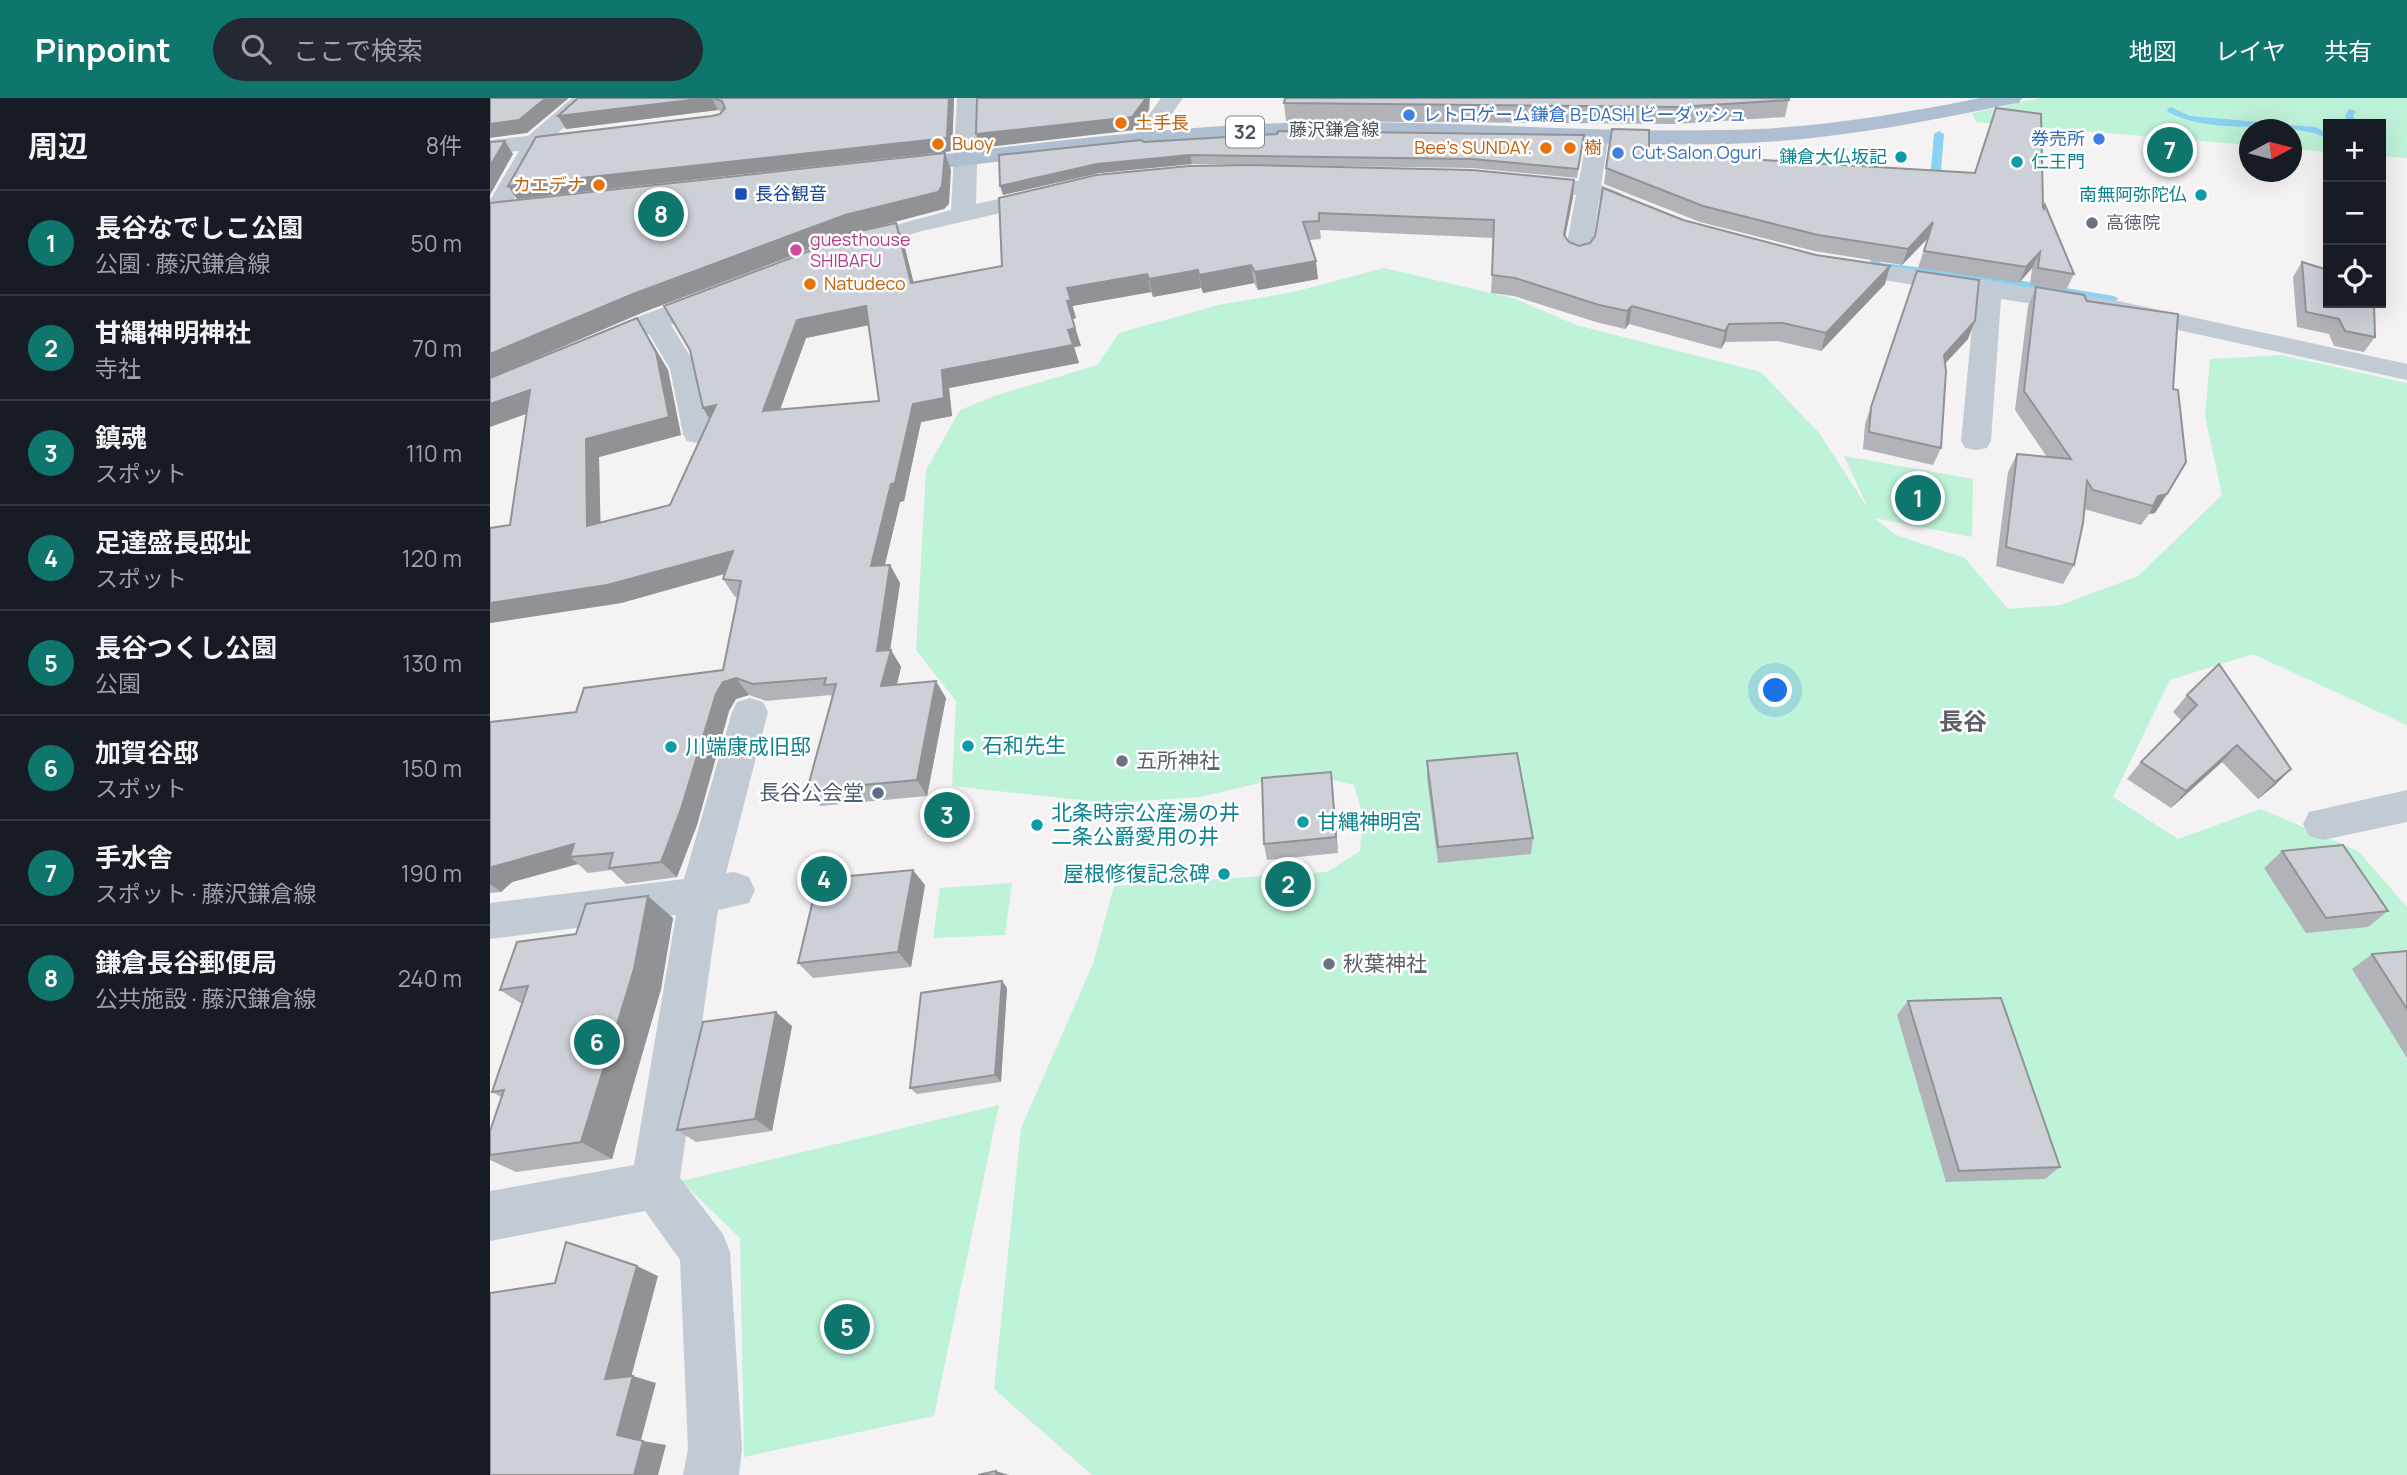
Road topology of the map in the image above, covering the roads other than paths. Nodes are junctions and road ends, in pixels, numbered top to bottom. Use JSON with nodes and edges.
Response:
{"nodes":[{"id":1,"x":585,"y":98,"type":"edge"},
{"id":2,"x":968,"y":98,"type":"edge"},
{"id":3,"x":1172,"y":98,"type":"edge"},
{"id":4,"x":2011,"y":98,"type":"edge"},
{"id":5,"x":601,"y":136,"type":"edge"},
{"id":6,"x":1598,"y":136,"type":"junction"},
{"id":7,"x":1143,"y":139,"type":"junction"},
{"id":8,"x":535,"y":142,"type":"junction"},
{"id":9,"x":490,"y":148,"type":"edge"},
{"id":10,"x":964,"y":159,"type":"junction"},
{"id":11,"x":871,"y":170,"type":"edge"},
{"id":12,"x":1498,"y":180,"type":"edge"},
{"id":13,"x":1075,"y":189,"type":"edge"},
{"id":14,"x":1590,"y":189,"type":"junction"},
{"id":15,"x":522,"y":209,"type":"edge"},
{"id":16,"x":1640,"y":209,"type":"edge"},
{"id":17,"x":493,"y":212,"type":"edge"},
{"id":18,"x":963,"y":216,"type":"junction"},
{"id":19,"x":1578,"y":253,"type":"edge"},
{"id":20,"x":824,"y":255,"type":"edge"},
{"id":21,"x":1812,"y":262,"type":"edge"},
{"id":22,"x":746,"y":285,"type":"edge"},
{"id":23,"x":1989,"y":289,"type":"junction"},
{"id":24,"x":655,"y":320,"type":"junction"},
{"id":25,"x":566,"y":358,"type":"edge"},
{"id":26,"x":2407,"y":372,"type":"edge"},
{"id":27,"x":698,"y":434,"type":"dead end"},
{"id":28,"x":1976,"y":441,"type":"dead end"},
{"id":29,"x":750,"y":712,"type":"dead end"},
{"id":30,"x":2407,"y":806,"type":"edge"},
{"id":31,"x":2323,"y":824,"type":"dead end"},
{"id":32,"x":717,"y":892,"type":"junction"},
{"id":33,"x":490,"y":921,"type":"edge"},
{"id":34,"x":655,"y":1185,"type":"junction"},
{"id":35,"x":490,"y":1216,"type":"edge"},
{"id":36,"x":710,"y":1475,"type":"edge"}],
"edges":[{"from":1,"to":8,"type":"street"},
{"from":2,"to":10,"type":"street"},
{"from":3,"to":7,"type":"street"},
{"from":4,"to":6,"type":"main road","name":"藤沢鎌倉線","number":"32"},
{"from":5,"to":8,"type":"street"},
{"from":6,"to":7,"type":"main road","name":"藤沢鎌倉線","number":"32"},
{"from":6,"to":14,"type":"street"},
{"from":7,"to":10,"type":"main road","name":"藤沢鎌倉線","number":"32"},
{"from":8,"to":9,"type":"street"},
{"from":8,"to":17,"type":"street"},
{"from":10,"to":11,"type":"main road","name":"藤沢鎌倉線","number":"32"},
{"from":10,"to":18,"type":"street"},
{"from":12,"to":14,"type":"street"},
{"from":13,"to":18,"type":"street"},
{"from":14,"to":16,"type":"street"},
{"from":14,"to":19,"type":"street"},
{"from":15,"to":17,"type":"main road"},
{"from":18,"to":20,"type":"street"},
{"from":21,"to":23,"type":"street"},
{"from":22,"to":24,"type":"street"},
{"from":23,"to":26,"type":"street"},
{"from":23,"to":28,"type":"street"},
{"from":24,"to":25,"type":"street"},
{"from":24,"to":27,"type":"street"},
{"from":29,"to":32,"type":"street"},
{"from":30,"to":31,"type":"street"},
{"from":32,"to":33,"type":"street"},
{"from":32,"to":34,"type":"street"},
{"from":34,"to":35,"type":"street"},
{"from":34,"to":36,"type":"street"}]}
